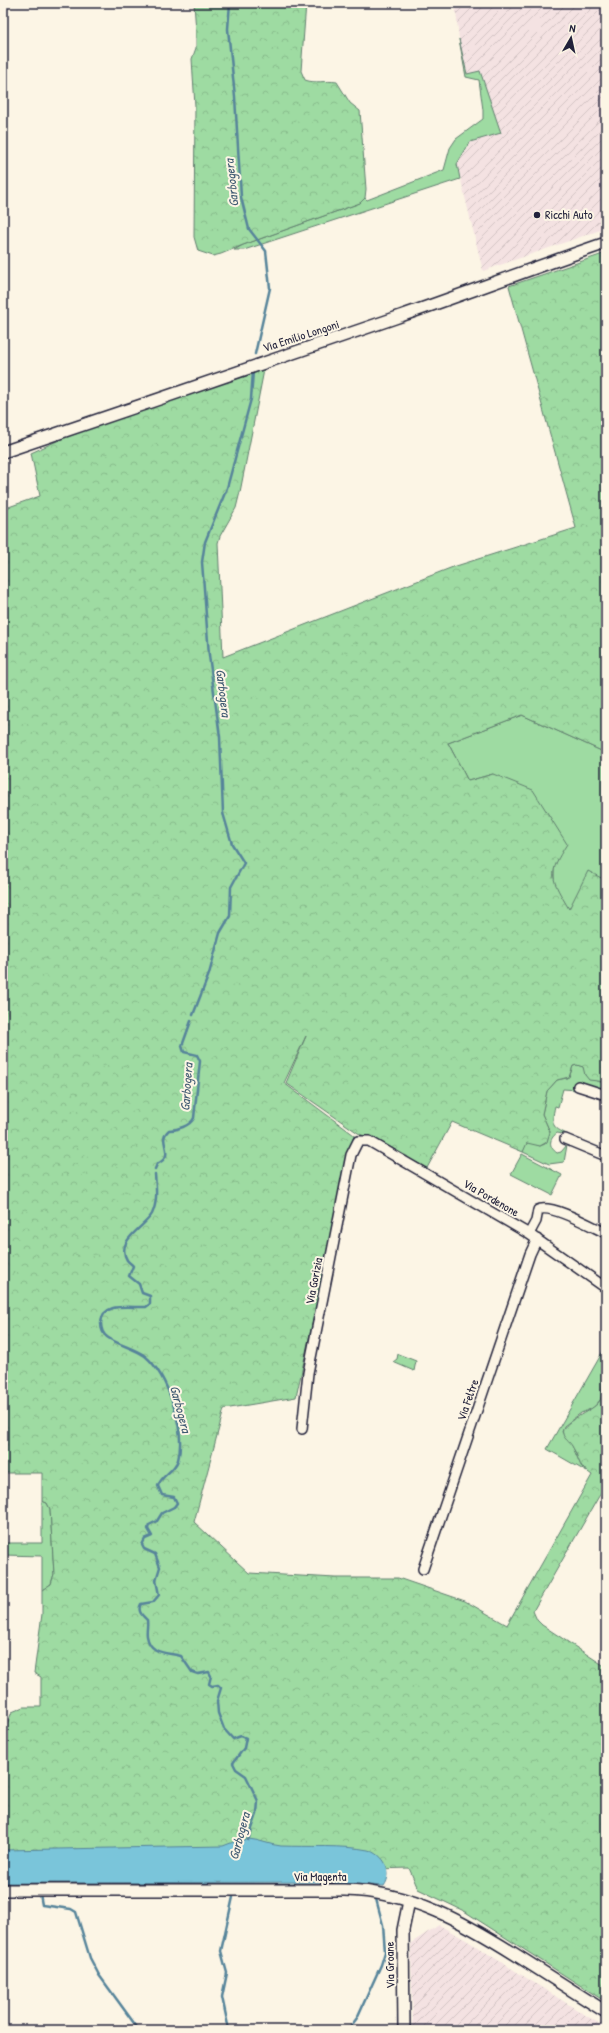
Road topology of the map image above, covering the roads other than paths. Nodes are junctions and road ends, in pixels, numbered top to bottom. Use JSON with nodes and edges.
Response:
{"nodes":[{"id":1,"x":606,"y":243,"type":"edge"},
{"id":2,"x":3,"y":452,"type":"edge"},
{"id":3,"x":578,"y":1086,"type":"dead end"},
{"id":4,"x":606,"y":1095,"type":"edge"},
{"id":5,"x":565,"y":1138,"type":"dead end"},
{"id":6,"x":358,"y":1140,"type":"joint"},
{"id":7,"x":606,"y":1156,"type":"edge"},
{"id":8,"x":606,"y":1233,"type":"edge"},
{"id":9,"x":533,"y":1237,"type":"junction"},
{"id":10,"x":606,"y":1288,"type":"edge"},
{"id":11,"x":302,"y":1429,"type":"dead end"},
{"id":12,"x":423,"y":1569,"type":"dead end"},
{"id":13,"x":3,"y":1890,"type":"edge"},
{"id":14,"x":409,"y":1901,"type":"junction"},
{"id":15,"x":606,"y":2012,"type":"edge"},
{"id":16,"x":404,"y":2030,"type":"edge"}],
"edges":[{"from":1,"to":2,"type":"street","name":"Via Emilio Longoni"},
{"from":3,"to":4,"type":"street"},
{"from":5,"to":7,"type":"street"},
{"from":6,"to":9,"type":"street","name":"Via Pordenone"},
{"from":6,"to":11,"type":"street","name":"Via Gorizia"},
{"from":8,"to":9,"type":"street","name":"Via Feltre"},
{"from":9,"to":10,"type":"street","name":"Via Pordenone"},
{"from":9,"to":12,"type":"street","name":"Via Feltre"},
{"from":13,"to":14,"type":"street","name":"Via Magenta"},
{"from":14,"to":15,"type":"street","name":"Via Magenta"},
{"from":14,"to":16,"type":"street","name":"Via Groane"}]}
